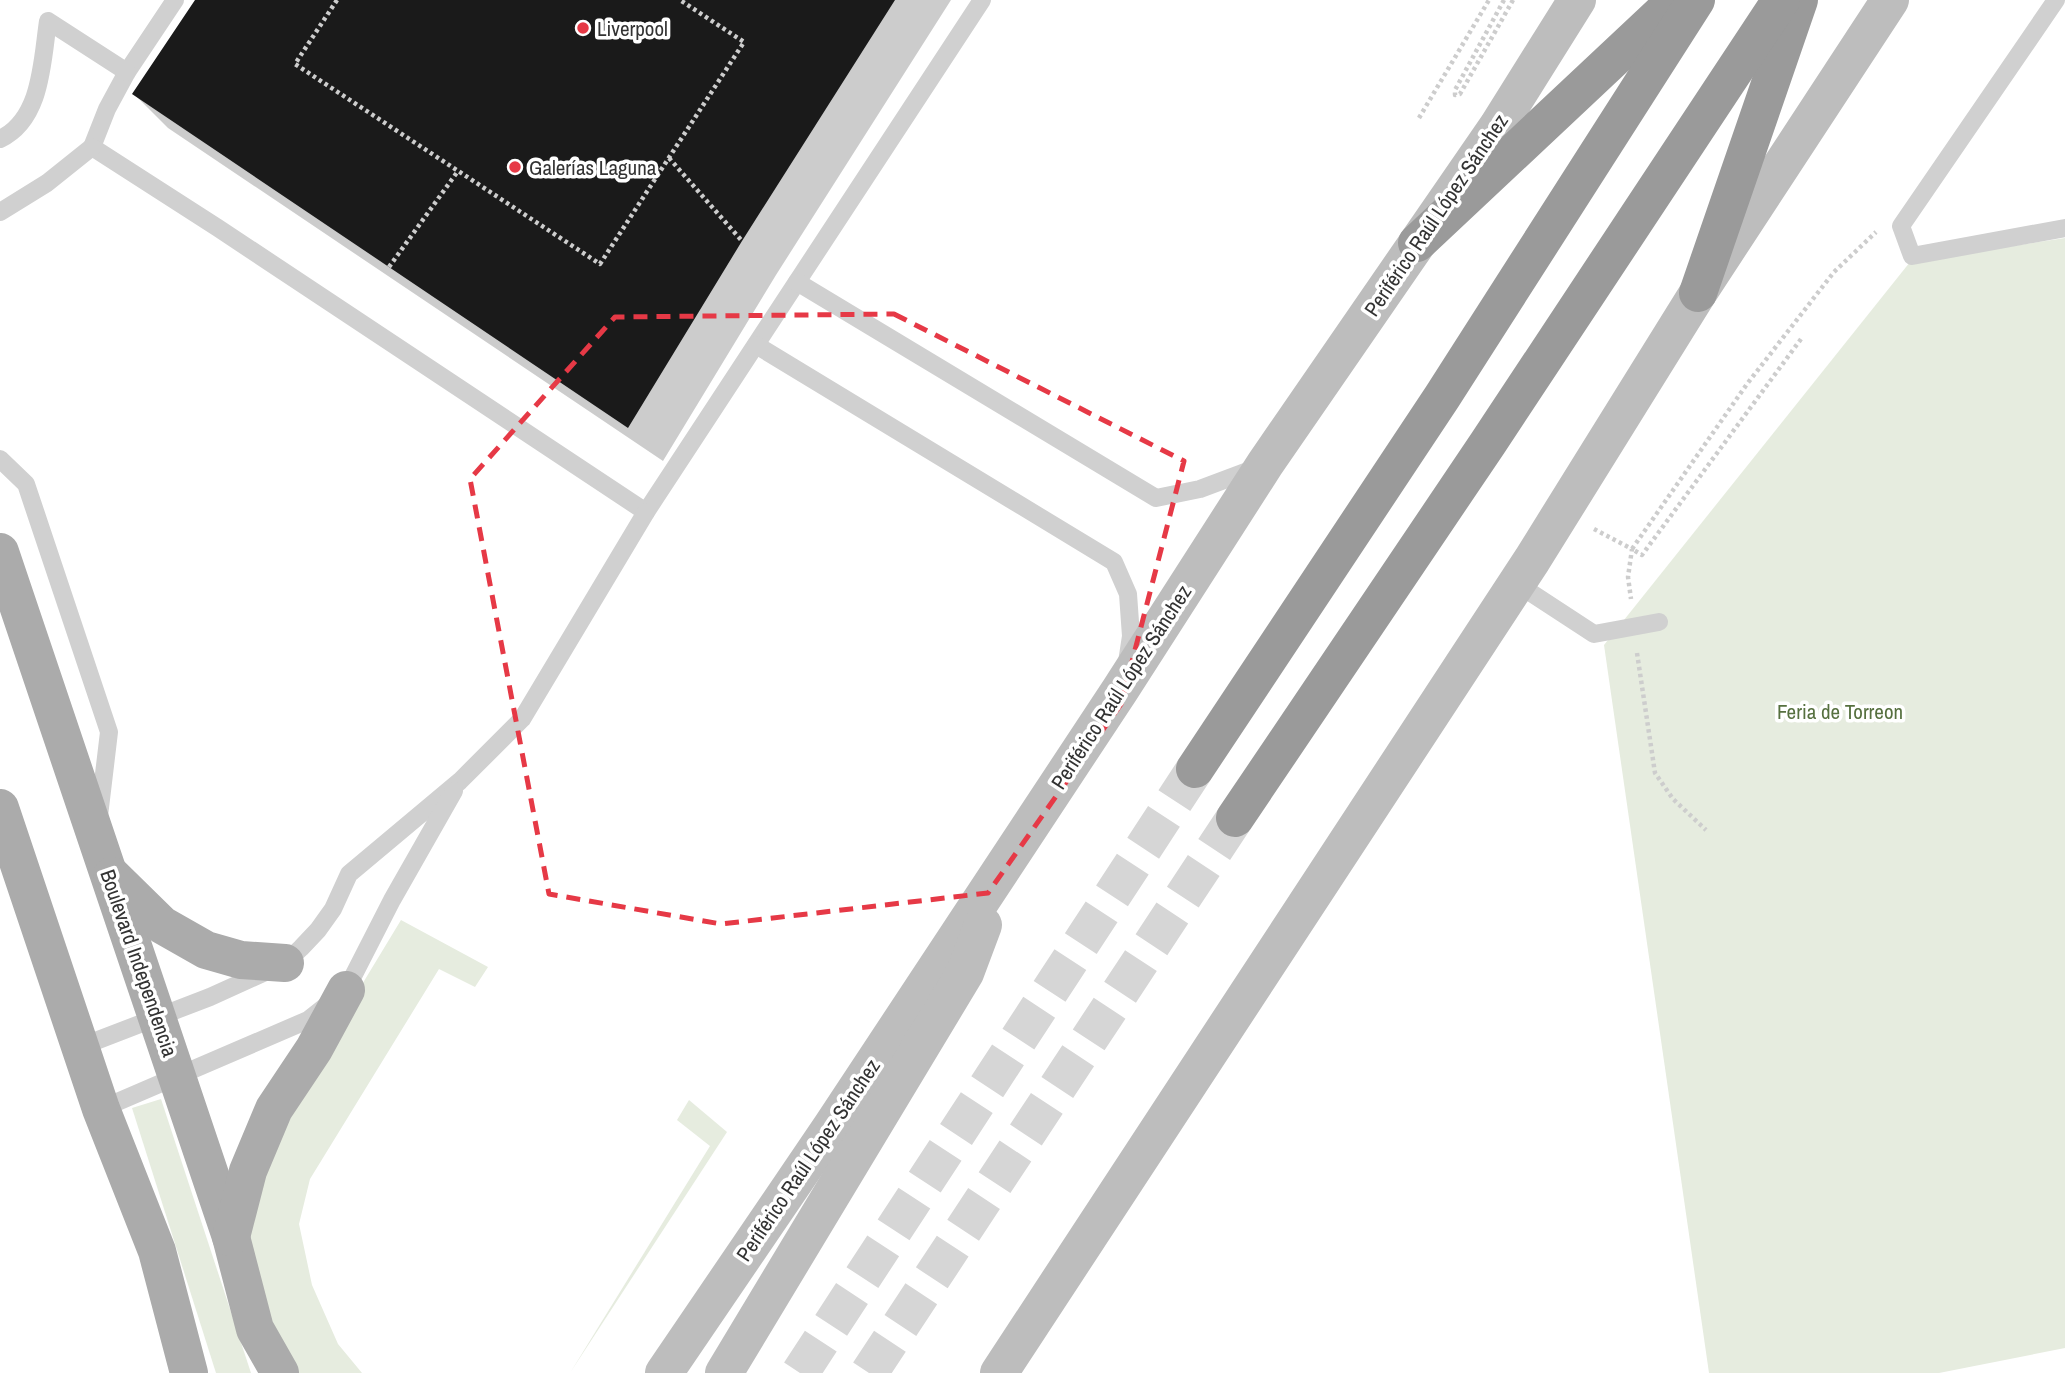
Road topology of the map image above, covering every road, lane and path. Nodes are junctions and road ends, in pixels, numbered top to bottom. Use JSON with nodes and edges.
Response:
{"nodes":[{"id":1,"x":175,"y":0,"type":"edge"},
{"id":2,"x":337,"y":0,"type":"edge"},
{"id":3,"x":680,"y":0,"type":"edge"},
{"id":4,"x":982,"y":0,"type":"edge"},
{"id":5,"x":1489,"y":0,"type":"edge"},
{"id":6,"x":1504,"y":0,"type":"edge"},
{"id":7,"x":1513,"y":0,"type":"edge"},
{"id":8,"x":1577,"y":0,"type":"edge"},
{"id":9,"x":1676,"y":0,"type":"edge"},
{"id":10,"x":1696,"y":0,"type":"edge"},
{"id":11,"x":1781,"y":0,"type":"edge"},
{"id":12,"x":1799,"y":0,"type":"edge"},
{"id":13,"x":1890,"y":0,"type":"edge"},
{"id":14,"x":2056,"y":0,"type":"edge"},
{"id":15,"x":127,"y":72,"type":"junction"},
{"id":16,"x":1419,"y":118,"type":"dead end"},
{"id":17,"x":0,"y":139,"type":"edge"},
{"id":18,"x":92,"y":147,"type":"junction"},
{"id":19,"x":669,"y":158,"type":"junction"},
{"id":20,"x":458,"y":171,"type":"junction"},
{"id":21,"x":0,"y":212,"type":"edge"},
{"id":22,"x":1901,"y":226,"type":"junction"},
{"id":23,"x":2065,"y":228,"type":"edge"},
{"id":24,"x":742,"y":241,"type":"dead end"},
{"id":25,"x":1417,"y":243,"type":"junction"},
{"id":26,"x":389,"y":267,"type":"dead end"},
{"id":27,"x":797,"y":282,"type":"junction"},
{"id":28,"x":1698,"y":293,"type":"junction"},
{"id":29,"x":1801,"y":339,"type":"dead end"},
{"id":30,"x":756,"y":345,"type":"junction"},
{"id":31,"x":0,"y":459,"type":"edge"},
{"id":32,"x":1265,"y":464,"type":"junction"},
{"id":33,"x":646,"y":512,"type":"junction"},
{"id":34,"x":1562,"y":512,"type":"junction"},
{"id":35,"x":1632,"y":549,"type":"junction"},
{"id":36,"x":0,"y":552,"type":"edge"},
{"id":37,"x":1516,"y":583,"type":"junction"},
{"id":38,"x":1659,"y":622,"type":"dead end"},
{"id":39,"x":1634,"y":627,"type":"junction"},
{"id":40,"x":1120,"y":690,"type":"junction"},
{"id":41,"x":1195,"y":769,"type":"tunnel mouth"},
{"id":42,"x":460,"y":780,"type":"junction"},
{"id":43,"x":0,"y":808,"type":"edge"},
{"id":44,"x":1235,"y":818,"type":"tunnel mouth"},
{"id":45,"x":1706,"y":830,"type":"dead end"},
{"id":46,"x":97,"y":837,"type":"junction"},
{"id":47,"x":1005,"y":863,"type":"junction"},
{"id":48,"x":109,"y":874,"type":"junction"},
{"id":49,"x":285,"y":963,"type":"junction"},
{"id":50,"x":346,"y":990,"type":"junction"},
{"id":51,"x":157,"y":1017,"type":"junction"},
{"id":52,"x":80,"y":1047,"type":"junction"},
{"id":53,"x":177,"y":1076,"type":"junction"},
{"id":54,"x":101,"y":1109,"type":"junction"},
{"id":55,"x":231,"y":1237,"type":"junction"},
{"id":56,"x":189,"y":1373,"type":"edge"},
{"id":57,"x":280,"y":1373,"type":"edge"},
{"id":58,"x":664,"y":1373,"type":"edge"},
{"id":59,"x":724,"y":1373,"type":"edge"},
{"id":60,"x":999,"y":1373,"type":"edge"}],
"edges":[{"from":1,"to":15,"type":"lane"},
{"from":2,"to":20,"type":"path"},
{"from":3,"to":19,"type":"path"},
{"from":4,"to":27,"type":"lane"},
{"from":5,"to":16,"type":"path"},
{"from":6,"to":7,"type":"path"},
{"from":8,"to":25,"type":"main road","name":"Periférico Raúl López Sánchez"},
{"from":9,"to":25,"type":"highway"},
{"from":10,"to":41,"type":"highway"},
{"from":11,"to":44,"type":"highway"},
{"from":12,"to":28,"type":"highway"},
{"from":13,"to":28,"type":"main road"},
{"from":14,"to":22,"type":"lane"},
{"from":15,"to":17,"type":"lane"},
{"from":15,"to":18,"type":"lane"},
{"from":18,"to":21,"type":"lane"},
{"from":18,"to":33,"type":"lane"},
{"from":19,"to":20,"type":"path"},
{"from":19,"to":24,"type":"path"},
{"from":20,"to":26,"type":"path"},
{"from":22,"to":23,"type":"lane"},
{"from":22,"to":35,"type":"path"},
{"from":25,"to":32,"type":"main road","name":"Periférico Raúl López Sánchez"},
{"from":27,"to":30,"type":"lane"},
{"from":27,"to":32,"type":"lane"},
{"from":28,"to":34,"type":"main road"},
{"from":29,"to":35,"type":"path"},
{"from":30,"to":33,"type":"lane"},
{"from":30,"to":40,"type":"lane"},
{"from":31,"to":46,"type":"lane"},
{"from":32,"to":40,"type":"main road","name":"Periférico Raúl López Sánchez"},
{"from":33,"to":42,"type":"lane"},
{"from":34,"to":35,"type":"path"},
{"from":34,"to":37,"type":"main road"},
{"from":35,"to":39,"type":"path"},
{"from":36,"to":46,"type":"main road","name":"Boulevard Independencia"},
{"from":37,"to":39,"type":"lane"},
{"from":37,"to":60,"type":"main road"},
{"from":38,"to":39,"type":"lane"},
{"from":39,"to":45,"type":"path"},
{"from":40,"to":47,"type":"main road","name":"Periférico Raúl López Sánchez"},
{"from":42,"to":49,"type":"lane"},
{"from":42,"to":50,"type":"lane"},
{"from":43,"to":52,"type":"main road"},
{"from":46,"to":48,"type":"main road","name":"Boulevard Independencia"},
{"from":47,"to":58,"type":"main road","name":"Periférico Raúl López Sánchez"},
{"from":47,"to":59,"type":"main road"},
{"from":48,"to":49,"type":"main road"},
{"from":48,"to":51,"type":"main road","name":"Boulevard Independencia"},
{"from":49,"to":51,"type":"lane"},
{"from":50,"to":53,"type":"lane"},
{"from":50,"to":55,"type":"main road"},
{"from":51,"to":52,"type":"lane"},
{"from":51,"to":53,"type":"main road","name":"Boulevard Independencia"},
{"from":52,"to":54,"type":"main road"},
{"from":53,"to":54,"type":"lane"},
{"from":53,"to":55,"type":"main road","name":"Boulevard Independencia"},
{"from":54,"to":56,"type":"main road"},
{"from":55,"to":57,"type":"main road","name":"Boulevard Independencia"}]}
